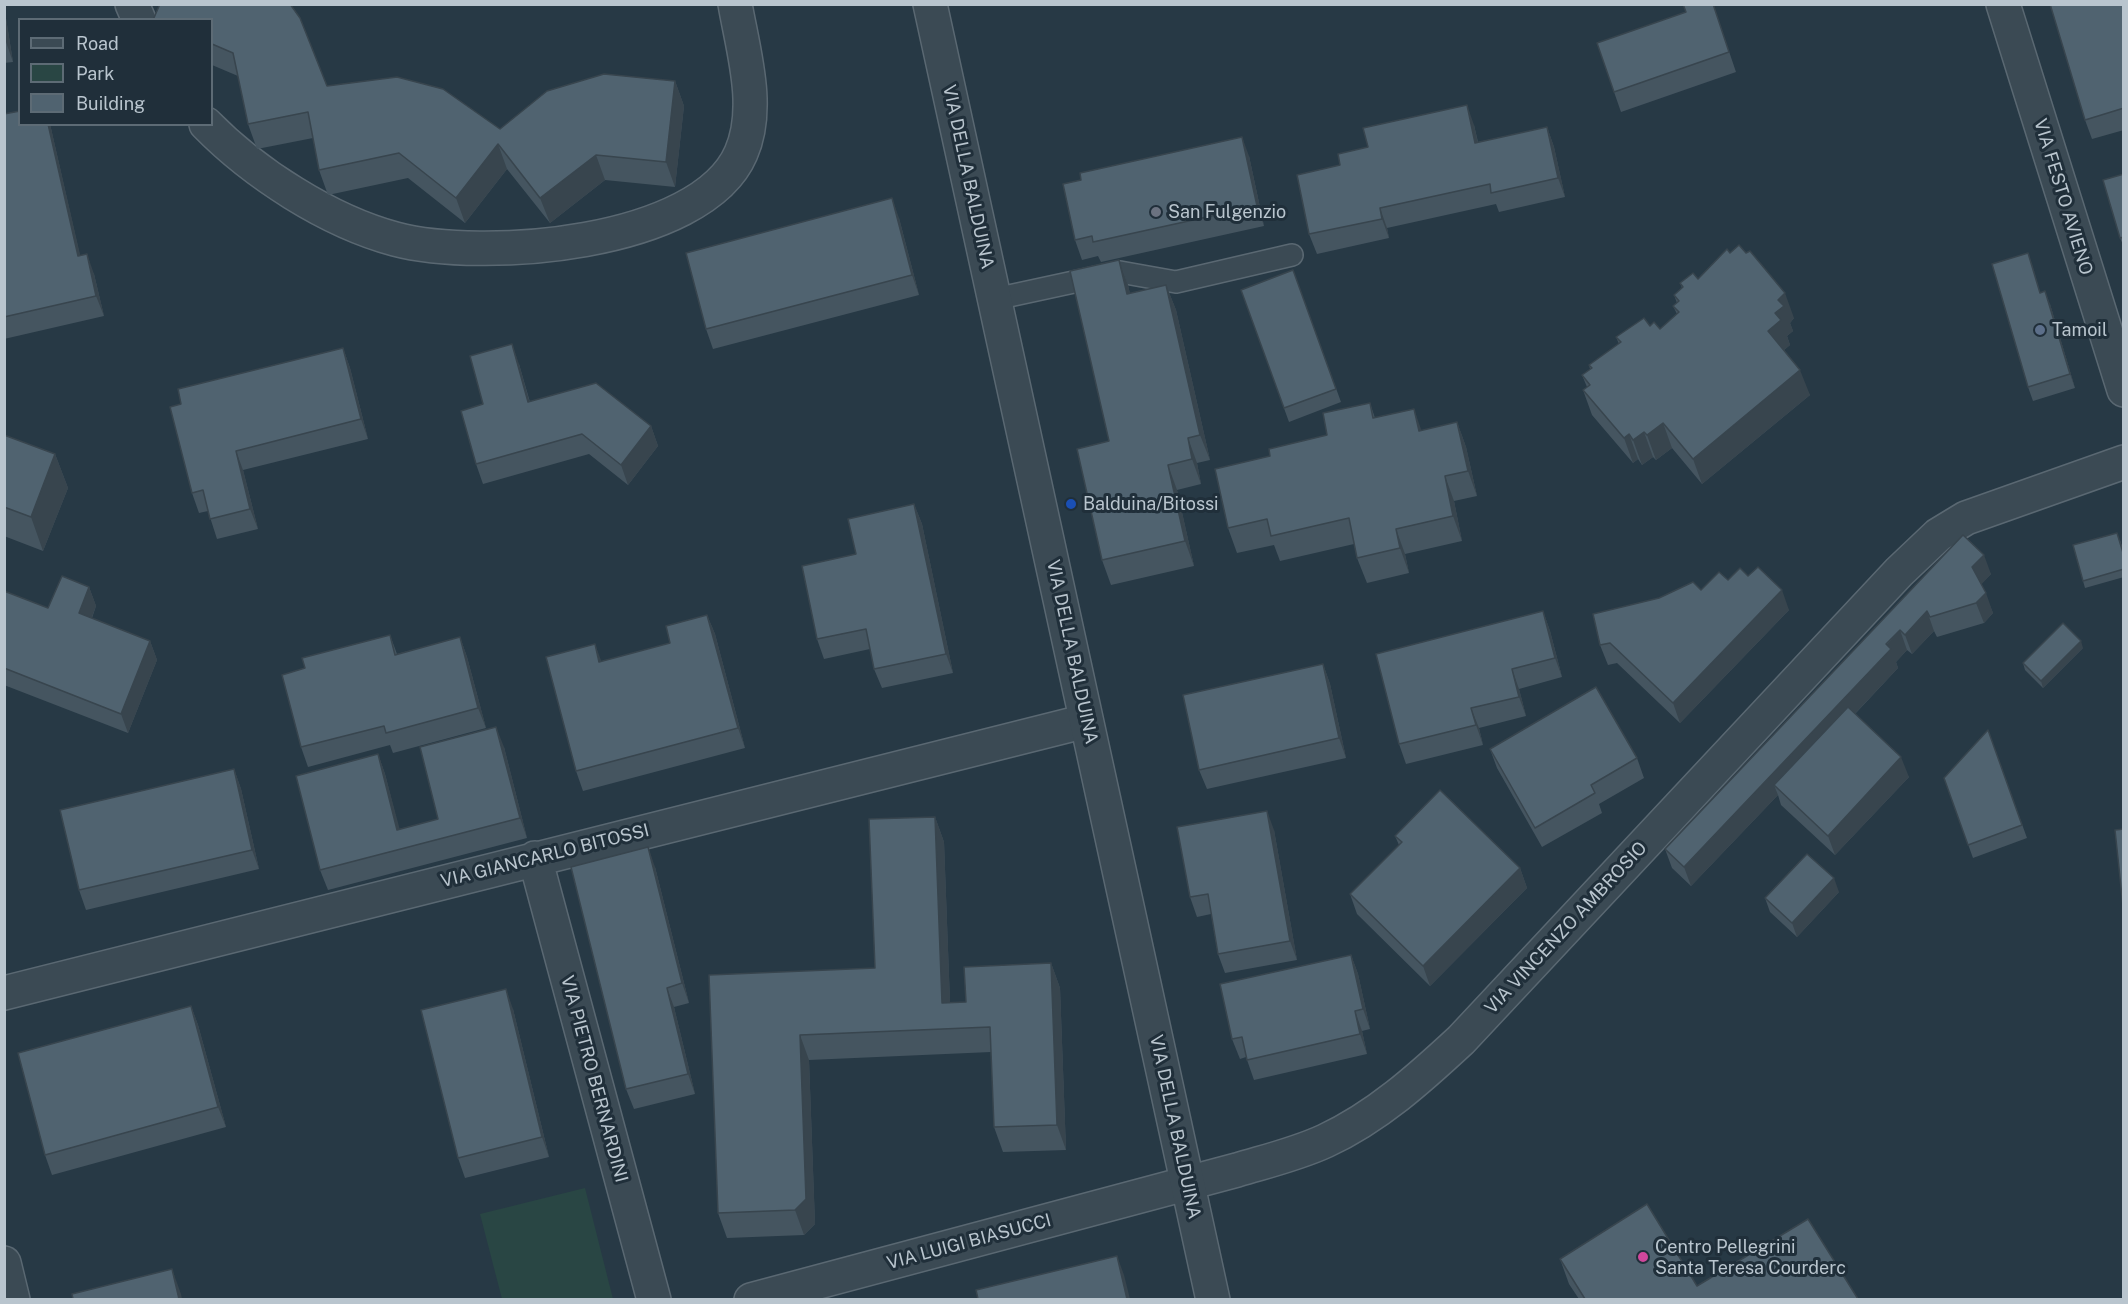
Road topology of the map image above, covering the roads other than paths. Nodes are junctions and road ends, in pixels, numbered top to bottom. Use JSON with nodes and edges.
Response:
{"nodes":[{"id":1,"x":132,"y":4,"type":"edge"},
{"id":2,"x":735,"y":4,"type":"edge"},
{"id":3,"x":930,"y":4,"type":"edge"},
{"id":4,"x":2003,"y":4,"type":"edge"},
{"id":5,"x":138,"y":18,"type":"edge"},
{"id":6,"x":208,"y":126,"type":"edge"},
{"id":7,"x":1292,"y":255,"type":"dead end"},
{"id":8,"x":995,"y":299,"type":"junction"},
{"id":9,"x":2124,"y":390,"type":"edge"},
{"id":10,"x":2124,"y":462,"type":"edge"},
{"id":11,"x":1086,"y":722,"type":"junction"},
{"id":12,"x":535,"y":858,"type":"junction"},
{"id":13,"x":4,"y":993,"type":"edge"},
{"id":14,"x":1186,"y":1183,"type":"junction"},
{"id":15,"x":4,"y":1263,"type":"edge"},
{"id":16,"x":14,"y":1299,"type":"edge"},
{"id":17,"x":654,"y":1299,"type":"edge"},
{"id":18,"x":751,"y":1299,"type":"edge"},
{"id":19,"x":1213,"y":1299,"type":"edge"}],
"edges":[{"from":1,"to":5,"type":"street"},
{"from":2,"to":6,"type":"street"},
{"from":3,"to":8,"type":"street","name":"VIA DELLA BALDUINA"},
{"from":4,"to":9,"type":"street","name":"VIA FESTO AVIENO"},
{"from":7,"to":8,"type":"lane"},
{"from":8,"to":11,"type":"street","name":"VIA DELLA BALDUINA"},
{"from":10,"to":14,"type":"street","name":"VIA VINCENZO AMBROSIO"},
{"from":11,"to":12,"type":"street","name":"VIA GIANCARLO BITOSSI"},
{"from":11,"to":14,"type":"street","name":"VIA DELLA BALDUINA"},
{"from":12,"to":13,"type":"street","name":"VIA GIANCARLO BITOSSI"},
{"from":12,"to":17,"type":"street","name":"VIA PIETRO BERNARDINI"},
{"from":14,"to":18,"type":"street","name":"VIA LUIGI BIASUCCI"},
{"from":14,"to":19,"type":"street","name":"VIA DELLA BALDUINA"},
{"from":15,"to":16,"type":"street"}]}
